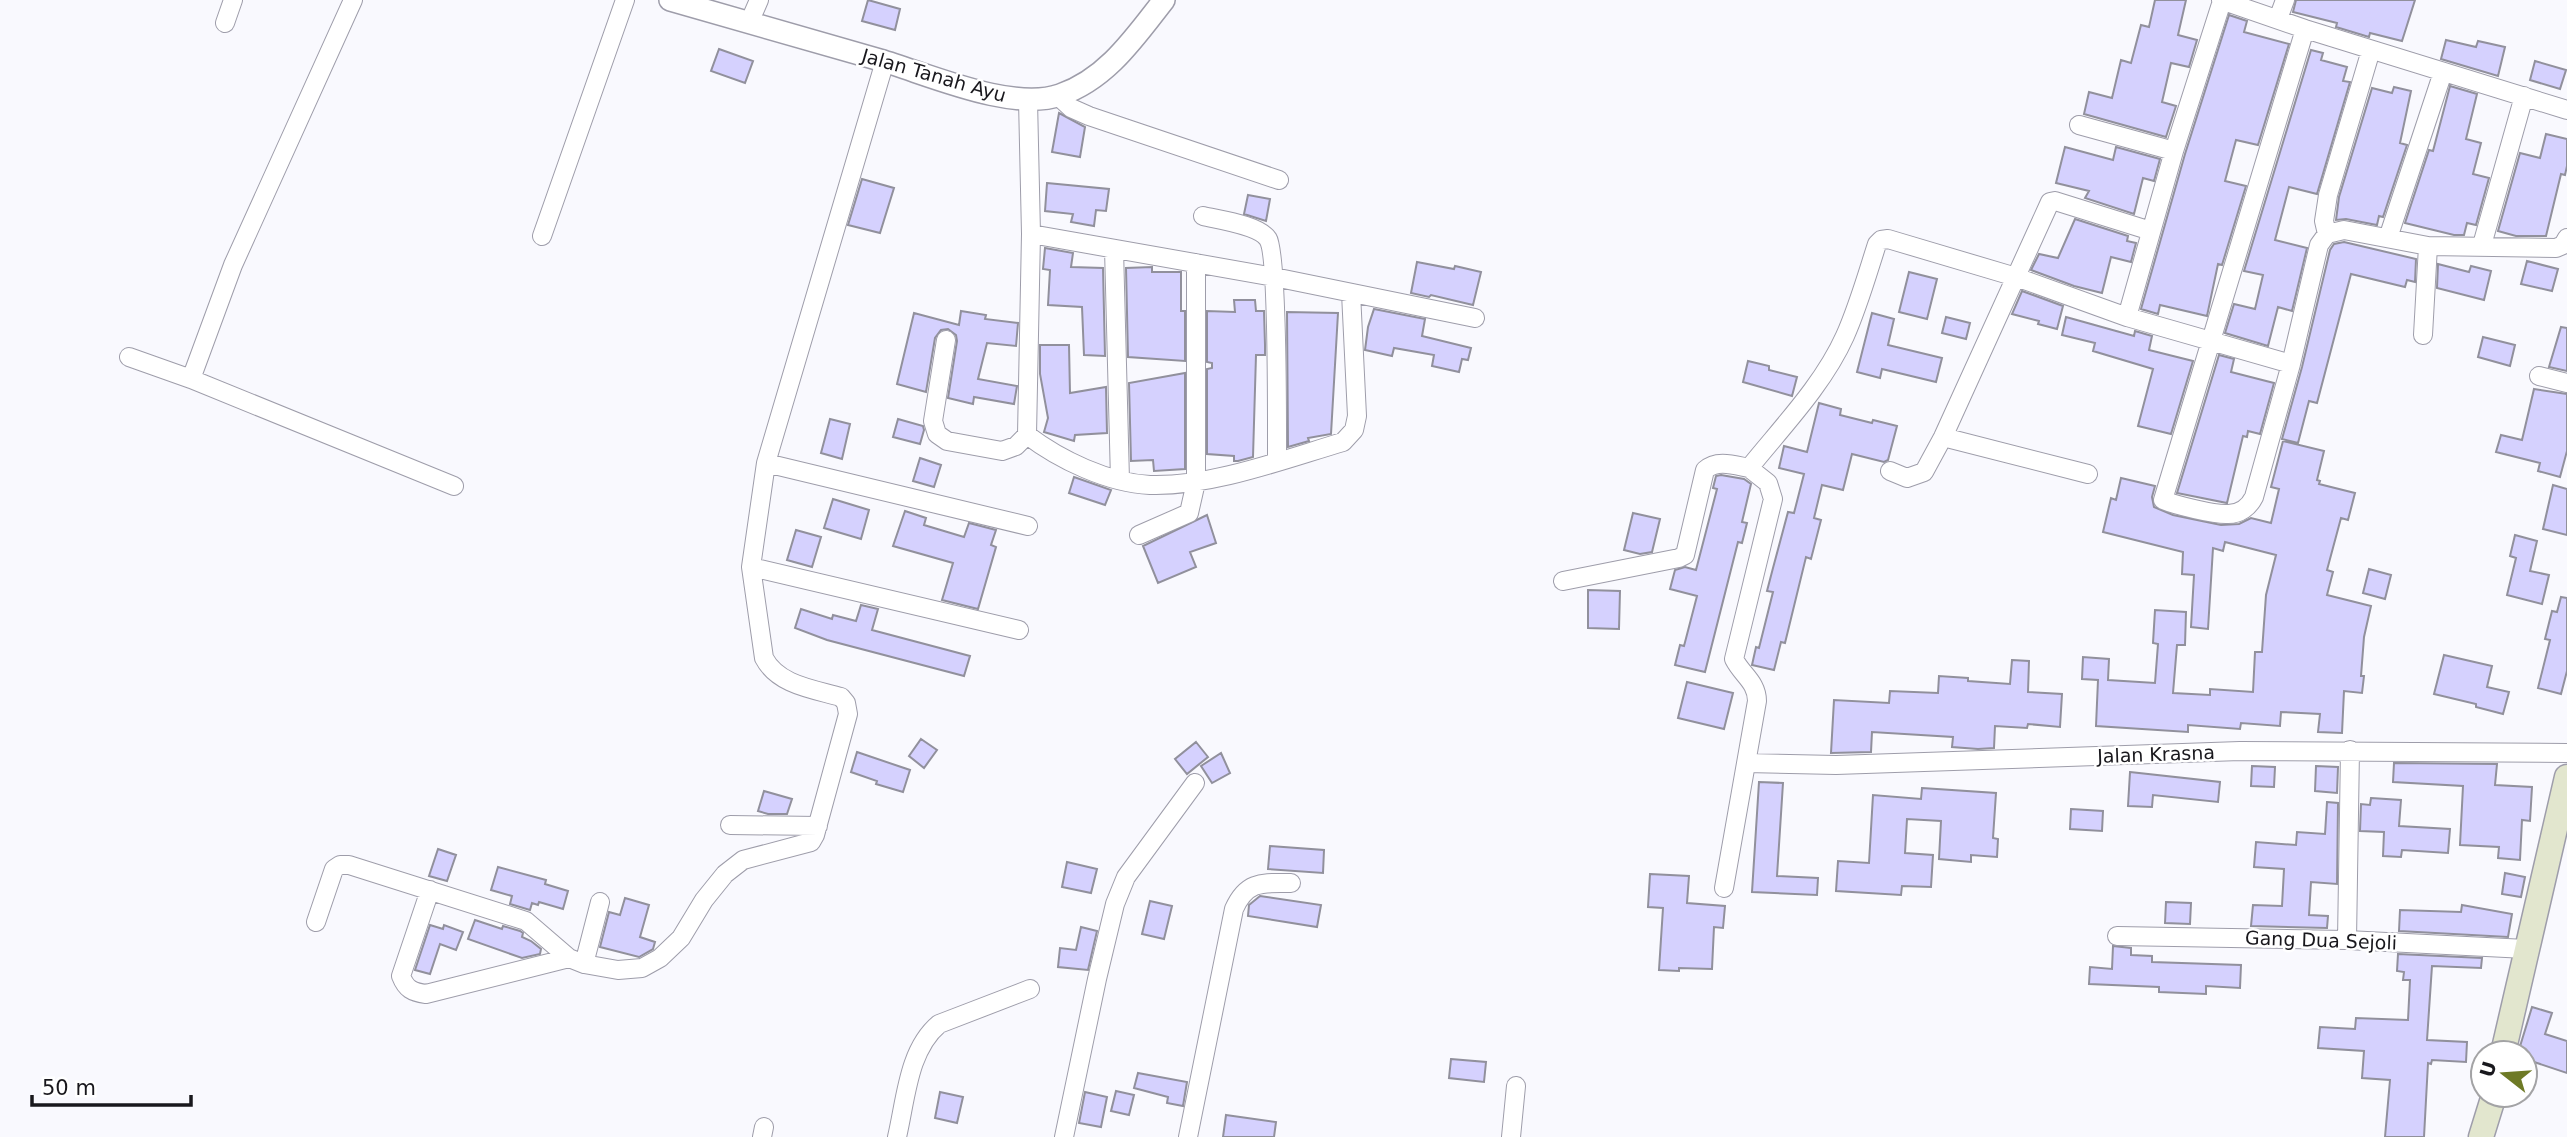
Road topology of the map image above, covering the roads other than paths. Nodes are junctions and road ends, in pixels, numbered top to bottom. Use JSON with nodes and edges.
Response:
{"nodes":[{"id":1,"x":233,"y":0,"type":"edge"},
{"id":2,"x":353,"y":0,"type":"edge"},
{"id":3,"x":625,"y":0,"type":"edge"},
{"id":4,"x":672,"y":0,"type":"edge"},
{"id":5,"x":759,"y":0,"type":"edge"},
{"id":6,"x":1164,"y":0,"type":"edge"},
{"id":7,"x":2222,"y":0,"type":"edge"},
{"id":8,"x":2285,"y":0,"type":"edge"},
{"id":9,"x":2278,"y":19,"type":"junction"},
{"id":10,"x":225,"y":23,"type":"dead end"},
{"id":11,"x":749,"y":23,"type":"junction"},
{"id":12,"x":2305,"y":29,"type":"junction"},
{"id":13,"x":2371,"y":50,"type":"junction"},
{"id":14,"x":884,"y":61,"type":"junction"},
{"id":15,"x":2443,"y":72,"type":"junction"},
{"id":16,"x":1058,"y":96,"type":"junction"},
{"id":17,"x":2524,"y":96,"type":"junction"},
{"id":18,"x":1028,"y":100,"type":"junction"},
{"id":19,"x":2567,"y":110,"type":"edge"},
{"id":20,"x":2079,"y":125,"type":"dead end"},
{"id":21,"x":2174,"y":151,"type":"junction"},
{"id":22,"x":1279,"y":180,"type":"dead end"},
{"id":23,"x":1203,"y":216,"type":"dead end"},
{"id":24,"x":2151,"y":231,"type":"junction"},
{"id":25,"x":1031,"y":234,"type":"junction"},
{"id":26,"x":2327,"y":234,"type":"junction"},
{"id":27,"x":542,"y":236,"type":"dead end"},
{"id":28,"x":2388,"y":238,"type":"junction"},
{"id":29,"x":2567,"y":238,"type":"edge"},
{"id":30,"x":2482,"y":245,"type":"junction"},
{"id":31,"x":2428,"y":246,"type":"junction"},
{"id":32,"x":1114,"y":249,"type":"junction"},
{"id":33,"x":1196,"y":263,"type":"junction"},
{"id":34,"x":1274,"y":277,"type":"junction"},
{"id":35,"x":2016,"y":277,"type":"junction"},
{"id":36,"x":1351,"y":293,"type":"junction"},
{"id":37,"x":2127,"y":317,"type":"junction"},
{"id":38,"x":1475,"y":318,"type":"dead end"},
{"id":39,"x":2423,"y":335,"type":"dead end"},
{"id":40,"x":946,"y":340,"type":"dead end"},
{"id":41,"x":2209,"y":340,"type":"junction"},
{"id":42,"x":129,"y":357,"type":"dead end"},
{"id":43,"x":2291,"y":364,"type":"junction"},
{"id":44,"x":2539,"y":376,"type":"dead end"},
{"id":45,"x":191,"y":379,"type":"junction"},
{"id":46,"x":2567,"y":383,"type":"edge"},
{"id":47,"x":1027,"y":435,"type":"junction"},
{"id":48,"x":1943,"y":438,"type":"junction"},
{"id":49,"x":1277,"y":461,"type":"junction"},
{"id":50,"x":766,"y":463,"type":"junction"},
{"id":51,"x":1749,"y":468,"type":"junction"},
{"id":52,"x":1890,"y":471,"type":"dead end"},
{"id":53,"x":2088,"y":474,"type":"dead end"},
{"id":54,"x":1121,"y":480,"type":"junction"},
{"id":55,"x":1196,"y":482,"type":"junction"},
{"id":56,"x":454,"y":486,"type":"dead end"},
{"id":57,"x":1028,"y":526,"type":"dead end"},
{"id":58,"x":1139,"y":535,"type":"dead end"},
{"id":59,"x":751,"y":567,"type":"junction"},
{"id":60,"x":1563,"y":581,"type":"dead end"},
{"id":61,"x":1019,"y":630,"type":"dead end"},
{"id":62,"x":2350,"y":750,"type":"junction"},
{"id":63,"x":2567,"y":753,"type":"edge"},
{"id":64,"x":1746,"y":763,"type":"junction"},
{"id":65,"x":2567,"y":777,"type":"edge"},
{"id":66,"x":1195,"y":783,"type":"dead end"},
{"id":67,"x":730,"y":825,"type":"dead end"},
{"id":68,"x":818,"y":826,"type":"junction"},
{"id":69,"x":1291,"y":883,"type":"dead end"},
{"id":70,"x":1724,"y":888,"type":"dead end"},
{"id":71,"x":430,"y":890,"type":"junction"},
{"id":72,"x":600,"y":902,"type":"dead end"},
{"id":73,"x":316,"y":922,"type":"dead end"},
{"id":74,"x":2117,"y":936,"type":"dead end"},
{"id":75,"x":2347,"y":940,"type":"junction"},
{"id":76,"x":2526,"y":949,"type":"junction"},
{"id":77,"x":576,"y":961,"type":"junction"},
{"id":78,"x":1030,"y":989,"type":"dead end"},
{"id":79,"x":2506,"y":1039,"type":"edge"},
{"id":80,"x":1516,"y":1086,"type":"dead end"},
{"id":81,"x":2490,"y":1109,"type":"edge"},
{"id":82,"x":897,"y":1137,"type":"edge"},
{"id":83,"x":1064,"y":1137,"type":"edge"},
{"id":84,"x":1188,"y":1137,"type":"edge"},
{"id":85,"x":1511,"y":1137,"type":"edge"},
{"id":86,"x":2481,"y":1137,"type":"edge"}],
"edges":[{"from":1,"to":10,"type":"street"},
{"from":2,"to":45,"type":"street"},
{"from":3,"to":27,"type":"street"},
{"from":4,"to":11,"type":"street","name":"Jalan Tanah Ayu"},
{"from":5,"to":11,"type":"street"},
{"from":6,"to":16,"type":"street","name":"Jalan Tanah Ayu"},
{"from":7,"to":9,"type":"street"},
{"from":7,"to":21,"type":"street"},
{"from":8,"to":9,"type":"street"},
{"from":9,"to":12,"type":"street"},
{"from":11,"to":14,"type":"street","name":"Jalan Tanah Ayu"},
{"from":12,"to":13,"type":"street"},
{"from":12,"to":41,"type":"street"},
{"from":13,"to":15,"type":"street"},
{"from":13,"to":26,"type":"street"},
{"from":14,"to":18,"type":"street","name":"Jalan Tanah Ayu"},
{"from":14,"to":50,"type":"street"},
{"from":15,"to":17,"type":"street"},
{"from":15,"to":28,"type":"street"},
{"from":16,"to":18,"type":"street","name":"Jalan Tanah Ayu"},
{"from":16,"to":22,"type":"street"},
{"from":17,"to":19,"type":"street"},
{"from":17,"to":30,"type":"street"},
{"from":18,"to":25,"type":"street"},
{"from":20,"to":21,"type":"street"},
{"from":21,"to":24,"type":"street"},
{"from":23,"to":34,"type":"street"},
{"from":24,"to":35,"type":"street"},
{"from":24,"to":37,"type":"street"},
{"from":25,"to":32,"type":"street"},
{"from":25,"to":47,"type":"street"},
{"from":26,"to":28,"type":"street"},
{"from":26,"to":43,"type":"street"},
{"from":28,"to":31,"type":"street"},
{"from":29,"to":30,"type":"street"},
{"from":30,"to":31,"type":"street"},
{"from":31,"to":39,"type":"street"},
{"from":32,"to":33,"type":"street"},
{"from":32,"to":54,"type":"street"},
{"from":33,"to":34,"type":"street"},
{"from":33,"to":55,"type":"street"},
{"from":34,"to":36,"type":"street"},
{"from":34,"to":49,"type":"street"},
{"from":35,"to":37,"type":"street"},
{"from":35,"to":48,"type":"street"},
{"from":35,"to":51,"type":"street"},
{"from":36,"to":38,"type":"street"},
{"from":36,"to":49,"type":"street"},
{"from":37,"to":41,"type":"street"},
{"from":40,"to":47,"type":"street"},
{"from":41,"to":43,"type":"street"},
{"from":41,"to":43,"type":"street"},
{"from":42,"to":45,"type":"street"},
{"from":44,"to":46,"type":"street"},
{"from":45,"to":56,"type":"street"},
{"from":47,"to":54,"type":"street"},
{"from":48,"to":52,"type":"street"},
{"from":48,"to":53,"type":"street"},
{"from":49,"to":55,"type":"street"},
{"from":50,"to":57,"type":"street"},
{"from":50,"to":59,"type":"street"},
{"from":51,"to":60,"type":"street"},
{"from":51,"to":64,"type":"street"},
{"from":54,"to":55,"type":"street"},
{"from":55,"to":58,"type":"street"},
{"from":59,"to":61,"type":"street"},
{"from":59,"to":68,"type":"street"},
{"from":62,"to":63,"type":"street","name":"Jalan Krasna"},
{"from":62,"to":64,"type":"street","name":"Jalan Krasna"},
{"from":62,"to":75,"type":"street"},
{"from":64,"to":70,"type":"street"},
{"from":65,"to":76,"type":"main road"},
{"from":66,"to":83,"type":"street"},
{"from":67,"to":68,"type":"street"},
{"from":68,"to":77,"type":"street"},
{"from":69,"to":84,"type":"street"},
{"from":71,"to":73,"type":"street"},
{"from":71,"to":77,"type":"street"},
{"from":71,"to":77,"type":"street"},
{"from":72,"to":77,"type":"street"},
{"from":74,"to":75,"type":"street","name":"Gang Dua Sejoli"},
{"from":75,"to":76,"type":"street","name":"Gang Dua Sejoli"},
{"from":76,"to":79,"type":"main road"},
{"from":78,"to":82,"type":"street"},
{"from":80,"to":85,"type":"street"},
{"from":81,"to":86,"type":"main road"}]}
